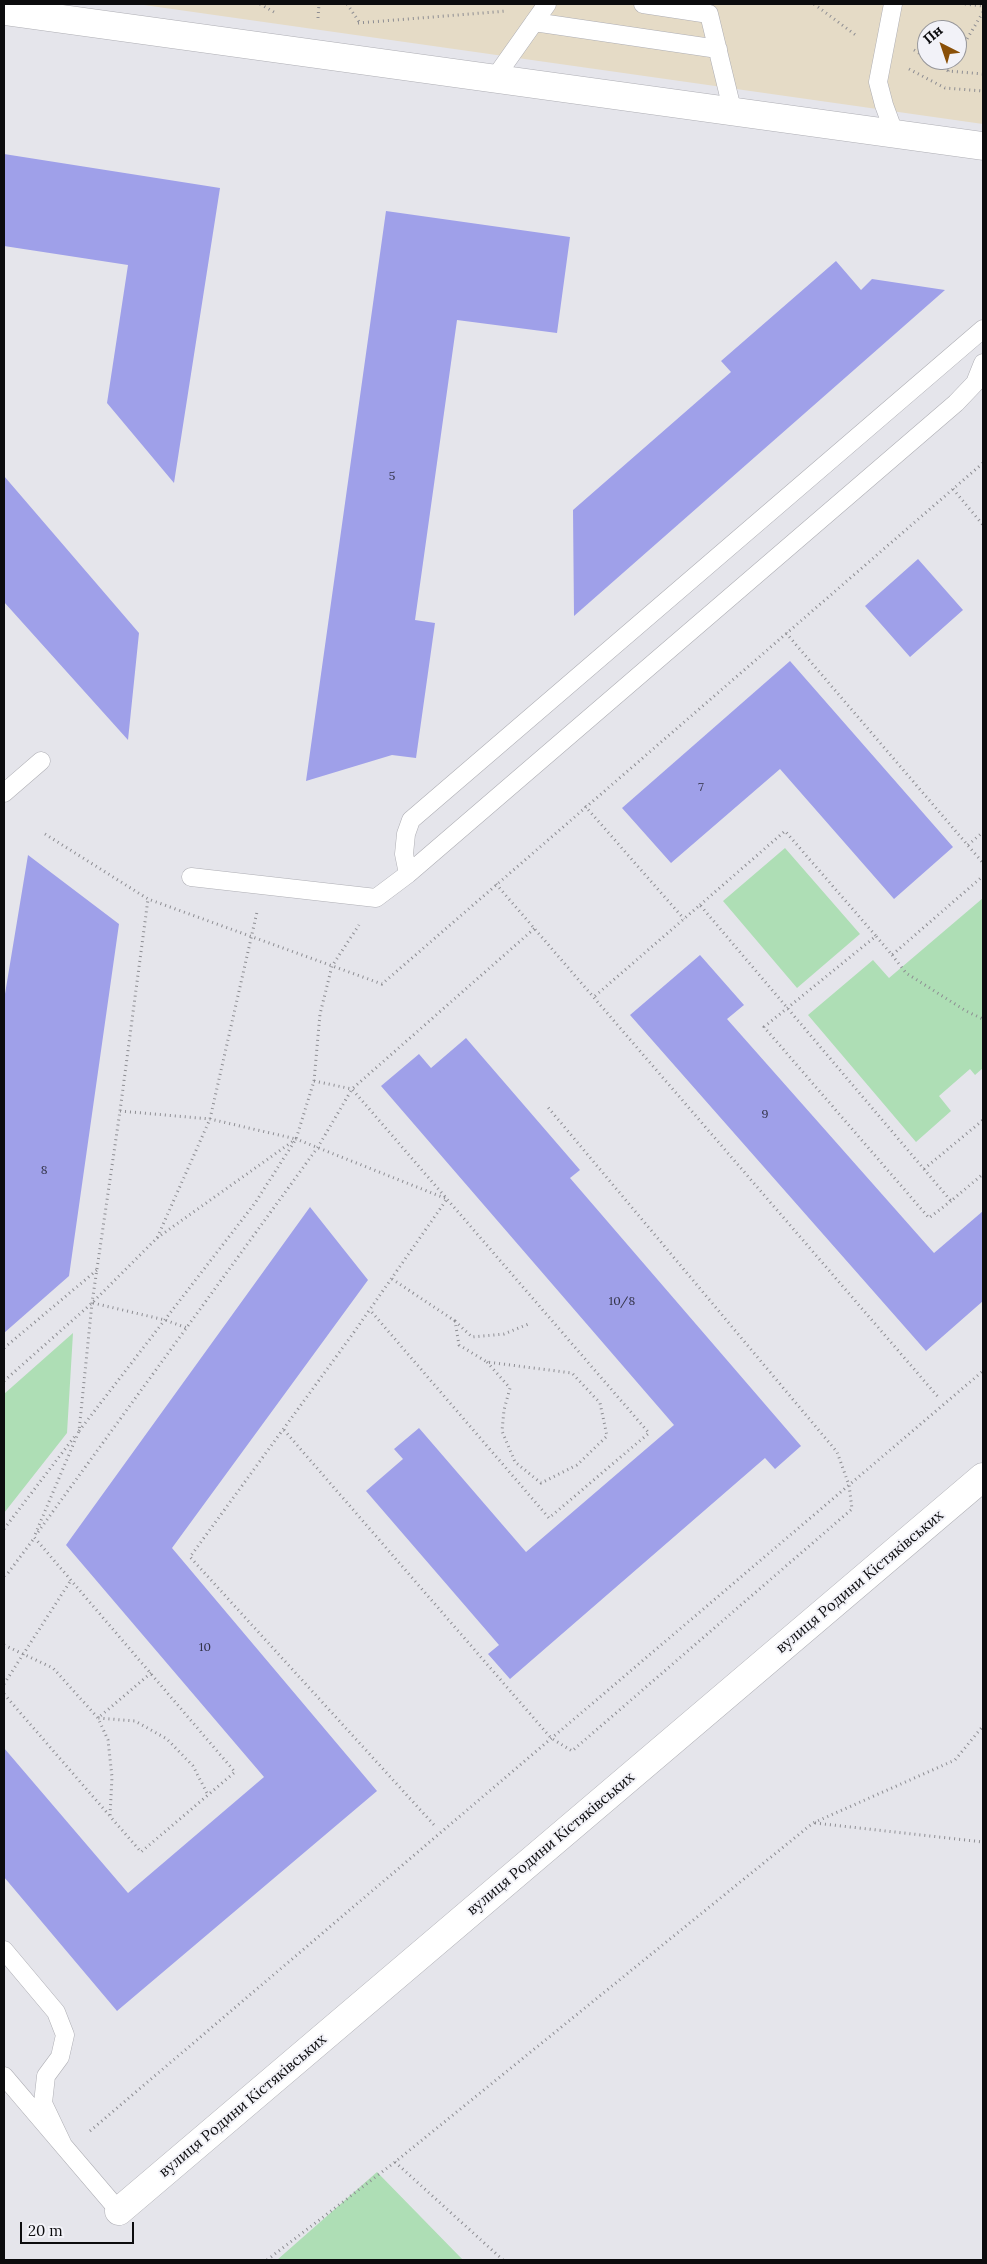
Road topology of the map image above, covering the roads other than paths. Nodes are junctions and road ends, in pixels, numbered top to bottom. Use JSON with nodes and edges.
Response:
{"nodes":[{"id":1,"x":643,"y":4,"type":"edge"},
{"id":2,"x":893,"y":4,"type":"edge"},
{"id":3,"x":546,"y":6,"type":"edge"},
{"id":4,"x":4,"y":11,"type":"edge"},
{"id":5,"x":534,"y":22,"type":"junction"},
{"id":6,"x":718,"y":49,"type":"junction"},
{"id":7,"x":494,"y":79,"type":"junction"},
{"id":8,"x":733,"y":113,"type":"junction"},
{"id":9,"x":895,"y":135,"type":"junction"},
{"id":10,"x":983,"y":146,"type":"edge"},
{"id":11,"x":983,"y":329,"type":"edge"},
{"id":12,"x":983,"y":363,"type":"edge"},
{"id":13,"x":41,"y":761,"type":"dead end"},
{"id":14,"x":4,"y":793,"type":"edge"},
{"id":15,"x":408,"y":874,"type":"junction"},
{"id":16,"x":191,"y":877,"type":"dead end"},
{"id":17,"x":983,"y":1477,"type":"edge"},
{"id":18,"x":4,"y":1950,"type":"edge"},
{"id":19,"x":4,"y":2076,"type":"edge"},
{"id":20,"x":63,"y":2145,"type":"junction"},
{"id":21,"x":119,"y":2211,"type":"joint"}],
"edges":[{"from":1,"to":6,"type":"lane"},
{"from":2,"to":9,"type":"lane"},
{"from":3,"to":5,"type":"lane"},
{"from":4,"to":7,"type":"street"},
{"from":5,"to":6,"type":"lane"},
{"from":5,"to":7,"type":"lane"},
{"from":6,"to":8,"type":"lane"},
{"from":7,"to":8,"type":"street"},
{"from":8,"to":9,"type":"street"},
{"from":9,"to":10,"type":"street"},
{"from":11,"to":15,"type":"lane"},
{"from":12,"to":15,"type":"lane"},
{"from":13,"to":14,"type":"lane"},
{"from":15,"to":16,"type":"lane"},
{"from":17,"to":21,"type":"street","name":"вулиця Родини Кістяківських"},
{"from":18,"to":20,"type":"lane"},
{"from":19,"to":20,"type":"lane"},
{"from":20,"to":21,"type":"lane"}]}
